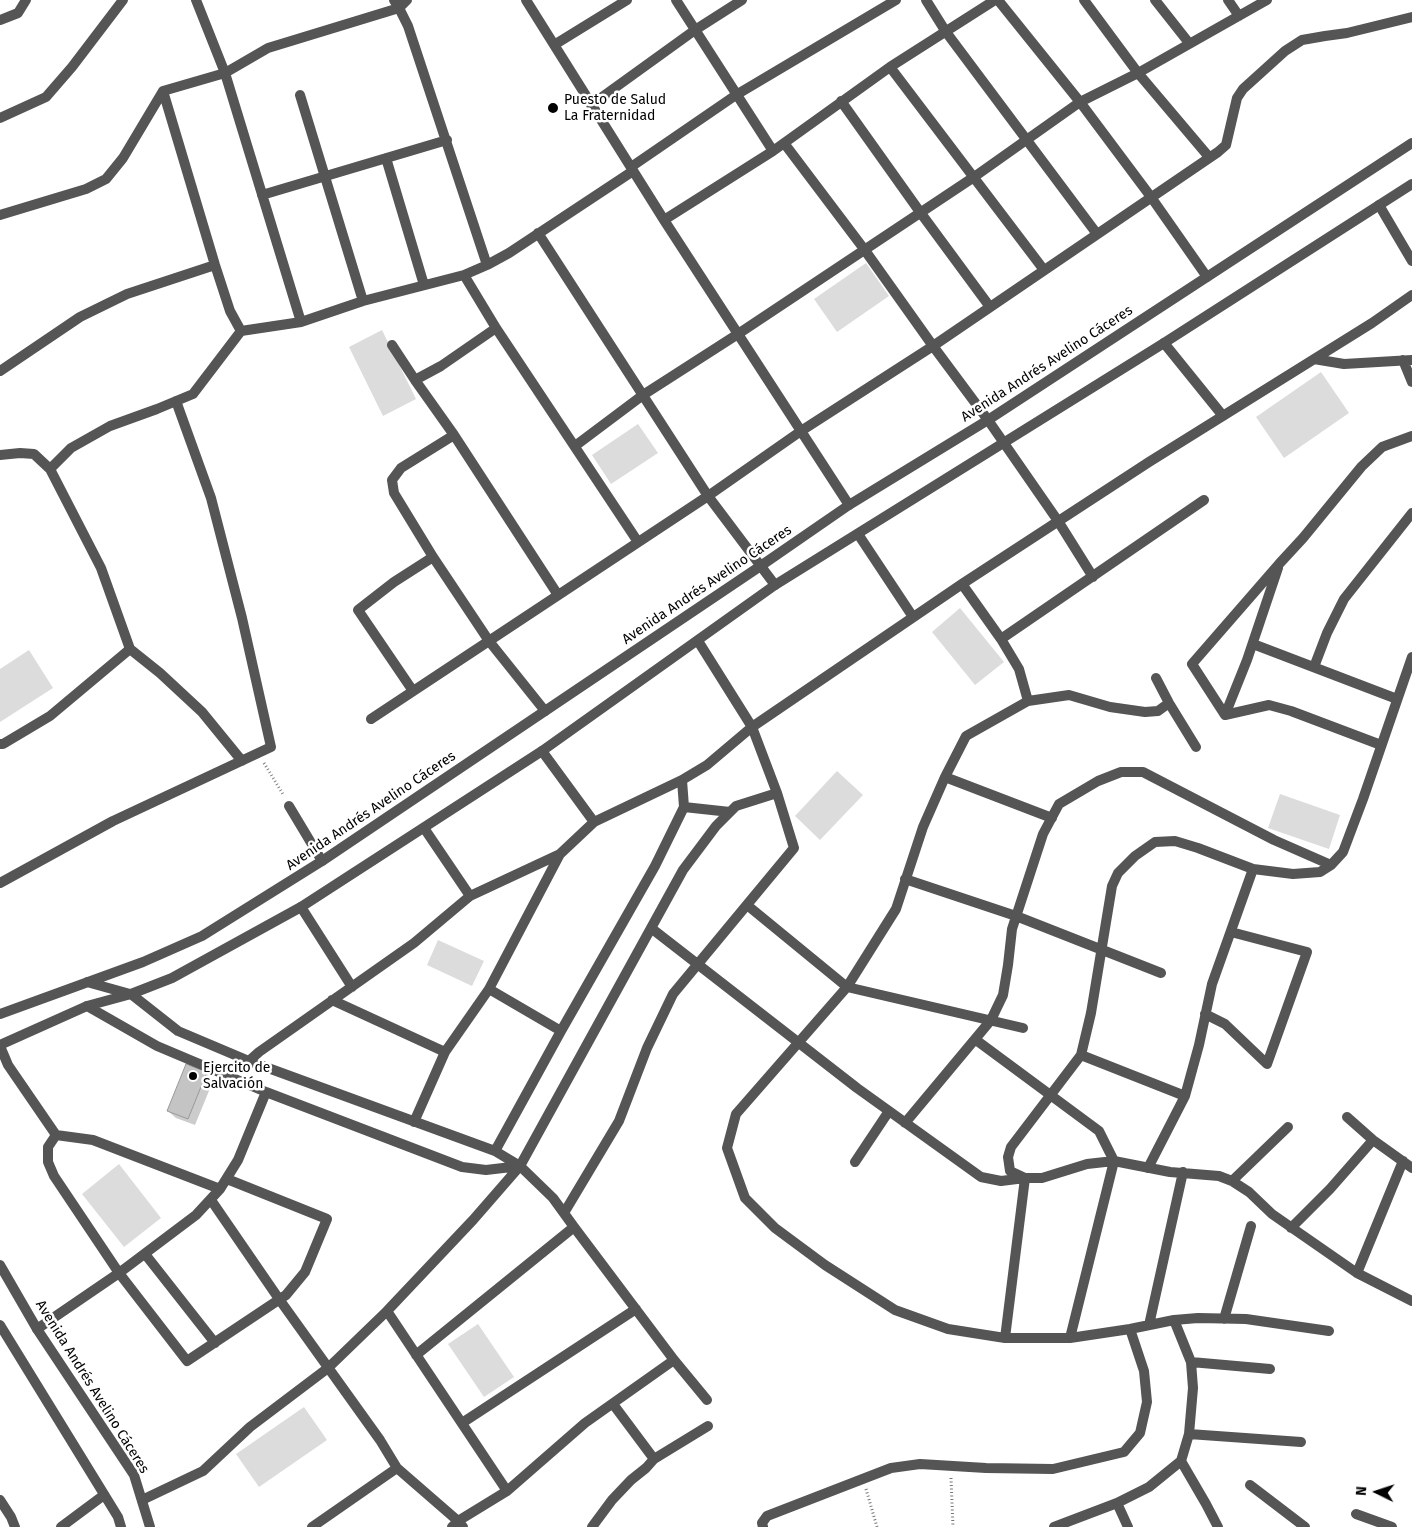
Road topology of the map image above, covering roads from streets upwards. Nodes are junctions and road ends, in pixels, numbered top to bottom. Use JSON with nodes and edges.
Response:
{"nodes":[{"id":1,"x":26,"y":0,"type":"edge"},
{"id":2,"x":123,"y":0,"type":"edge"},
{"id":3,"x":196,"y":0,"type":"edge"},
{"id":4,"x":407,"y":0,"type":"edge"},
{"id":5,"x":526,"y":0,"type":"edge"},
{"id":6,"x":627,"y":0,"type":"edge"},
{"id":7,"x":676,"y":0,"type":"edge"},
{"id":8,"x":742,"y":0,"type":"edge"},
{"id":9,"x":896,"y":0,"type":"edge"},
{"id":10,"x":926,"y":0,"type":"edge"},
{"id":11,"x":997,"y":0,"type":"edge"},
{"id":12,"x":1084,"y":0,"type":"edge"},
{"id":13,"x":1155,"y":0,"type":"edge"},
{"id":14,"x":1228,"y":0,"type":"edge"},
{"id":15,"x":1267,"y":0,"type":"edge"},
{"id":16,"x":396,"y":4,"type":"edge"},
{"id":17,"x":1239,"y":16,"type":"junction"},
{"id":18,"x":1412,"y":17,"type":"edge"},
{"id":19,"x":0,"y":20,"type":"edge"},
{"id":20,"x":695,"y":30,"type":"junction"},
{"id":21,"x":946,"y":32,"type":"junction"},
{"id":22,"x":1189,"y":43,"type":"junction"},
{"id":23,"x":554,"y":45,"type":"junction"},
{"id":24,"x":890,"y":67,"type":"junction"},
{"id":25,"x":225,"y":73,"type":"junction"},
{"id":26,"x":1138,"y":73,"type":"junction"},
{"id":27,"x":163,"y":91,"type":"junction"},
{"id":28,"x":736,"y":94,"type":"junction"},
{"id":29,"x":300,"y":95,"type":"dead end"},
{"id":30,"x":842,"y":101,"type":"junction"},
{"id":31,"x":1080,"y":102,"type":"junction"},
{"id":32,"x":591,"y":105,"type":"junction"},
{"id":33,"x":0,"y":118,"type":"edge"},
{"id":34,"x":447,"y":140,"type":"junction"},
{"id":35,"x":1027,"y":140,"type":"junction"},
{"id":36,"x":784,"y":143,"type":"junction"},
{"id":37,"x":1412,"y":144,"type":"edge"},
{"id":38,"x":773,"y":151,"type":"junction"},
{"id":39,"x":1209,"y":157,"type":"junction"},
{"id":40,"x":386,"y":158,"type":"junction"},
{"id":41,"x":632,"y":169,"type":"junction"},
{"id":42,"x":324,"y":176,"type":"junction"},
{"id":43,"x":974,"y":177,"type":"junction"},
{"id":44,"x":1412,"y":184,"type":"edge"},
{"id":45,"x":262,"y":195,"type":"junction"},
{"id":46,"x":1151,"y":197,"type":"junction"},
{"id":47,"x":1379,"y":205,"type":"junction"},
{"id":48,"x":920,"y":212,"type":"junction"},
{"id":49,"x":0,"y":215,"type":"edge"},
{"id":50,"x":664,"y":220,"type":"junction"},
{"id":51,"x":538,"y":233,"type":"junction"},
{"id":52,"x":1097,"y":234,"type":"junction"},
{"id":53,"x":864,"y":249,"type":"junction"},
{"id":54,"x":1412,"y":261,"type":"edge"},
{"id":55,"x":215,"y":264,"type":"junction"},
{"id":56,"x":488,"y":265,"type":"junction"},
{"id":57,"x":1044,"y":270,"type":"junction"},
{"id":58,"x":464,"y":275,"type":"junction"},
{"id":59,"x":1207,"y":277,"type":"junction"},
{"id":60,"x":424,"y":285,"type":"junction"},
{"id":61,"x":1412,"y":295,"type":"edge"},
{"id":62,"x":364,"y":301,"type":"junction"},
{"id":63,"x":990,"y":306,"type":"junction"},
{"id":64,"x":301,"y":322,"type":"junction"},
{"id":65,"x":496,"y":328,"type":"junction"},
{"id":66,"x":241,"y":331,"type":"junction"},
{"id":67,"x":738,"y":334,"type":"junction"},
{"id":68,"x":1164,"y":343,"type":"junction"},
{"id":69,"x":392,"y":345,"type":"dead end"},
{"id":70,"x":933,"y":346,"type":"junction"},
{"id":71,"x":1314,"y":359,"type":"junction"},
{"id":72,"x":1408,"y":360,"type":"edge"},
{"id":73,"x":0,"y":372,"type":"edge"},
{"id":74,"x":415,"y":380,"type":"junction"},
{"id":75,"x":1412,"y":382,"type":"edge"},
{"id":76,"x":643,"y":395,"type":"junction"},
{"id":77,"x":176,"y":401,"type":"junction"},
{"id":78,"x":1223,"y":416,"type":"junction"},
{"id":79,"x":988,"y":420,"type":"junction"},
{"id":80,"x":801,"y":431,"type":"junction"},
{"id":81,"x":454,"y":434,"type":"junction"},
{"id":82,"x":1412,"y":436,"type":"edge"},
{"id":83,"x":1003,"y":443,"type":"junction"},
{"id":84,"x":575,"y":446,"type":"junction"},
{"id":85,"x":0,"y":455,"type":"edge"},
{"id":86,"x":50,"y":468,"type":"junction"},
{"id":87,"x":708,"y":496,"type":"junction"},
{"id":88,"x":1204,"y":500,"type":"dead end"},
{"id":89,"x":849,"y":505,"type":"junction"},
{"id":90,"x":1412,"y":513,"type":"edge"},
{"id":91,"x":1058,"y":521,"type":"junction"},
{"id":92,"x":858,"y":534,"type":"junction"},
{"id":93,"x":638,"y":542,"type":"junction"},
{"id":94,"x":433,"y":557,"type":"junction"},
{"id":95,"x":1279,"y":564,"type":"junction"},
{"id":96,"x":762,"y":565,"type":"junction"},
{"id":97,"x":1093,"y":577,"type":"junction"},
{"id":98,"x":962,"y":584,"type":"junction"},
{"id":99,"x":776,"y":585,"type":"junction"},
{"id":100,"x":558,"y":595,"type":"junction"},
{"id":101,"x":913,"y":617,"type":"junction"},
{"id":102,"x":1001,"y":638,"type":"junction"},
{"id":103,"x":488,"y":641,"type":"junction"},
{"id":104,"x":698,"y":641,"type":"junction"},
{"id":105,"x":1252,"y":644,"type":"junction"},
{"id":106,"x":130,"y":649,"type":"junction"},
{"id":107,"x":1412,"y":657,"type":"edge"},
{"id":108,"x":1314,"y":667,"type":"junction"},
{"id":109,"x":1156,"y":678,"type":"dead end"},
{"id":110,"x":413,"y":691,"type":"junction"},
{"id":111,"x":1397,"y":699,"type":"junction"},
{"id":112,"x":1028,"y":701,"type":"junction"},
{"id":113,"x":1169,"y":703,"type":"junction"},
{"id":114,"x":545,"y":711,"type":"junction"},
{"id":115,"x":1225,"y":715,"type":"junction"},
{"id":116,"x":371,"y":719,"type":"dead end"},
{"id":117,"x":752,"y":727,"type":"junction"},
{"id":118,"x":0,"y":744,"type":"edge"},
{"id":119,"x":1381,"y":745,"type":"junction"},
{"id":120,"x":1196,"y":747,"type":"dead end"},
{"id":121,"x":542,"y":751,"type":"junction"},
{"id":122,"x":242,"y":760,"type":"junction"},
{"id":123,"x":945,"y":778,"type":"junction"},
{"id":124,"x":682,"y":780,"type":"junction"},
{"id":125,"x":777,"y":793,"type":"junction"},
{"id":126,"x":289,"y":806,"type":"road end"},
{"id":127,"x":684,"y":807,"type":"junction"},
{"id":128,"x":730,"y":812,"type":"junction"},
{"id":129,"x":1052,"y":818,"type":"junction"},
{"id":130,"x":594,"y":822,"type":"junction"},
{"id":131,"x":424,"y":828,"type":"junction"},
{"id":132,"x":560,"y":854,"type":"junction"},
{"id":133,"x":322,"y":861,"type":"junction"},
{"id":134,"x":1331,"y":866,"type":"junction"},
{"id":135,"x":1253,"y":869,"type":"junction"},
{"id":136,"x":905,"y":879,"type":"junction"},
{"id":137,"x":0,"y":883,"type":"edge"},
{"id":138,"x":470,"y":896,"type":"junction"},
{"id":139,"x":747,"y":905,"type":"junction"},
{"id":140,"x":301,"y":907,"type":"junction"},
{"id":141,"x":1016,"y":916,"type":"junction"},
{"id":142,"x":651,"y":928,"type":"junction"},
{"id":143,"x":1231,"y":932,"type":"junction"},
{"id":144,"x":1102,"y":950,"type":"junction"},
{"id":145,"x":699,"y":964,"type":"junction"},
{"id":146,"x":1162,"y":973,"type":"dead end"},
{"id":147,"x":87,"y":982,"type":"junction"},
{"id":148,"x":352,"y":987,"type":"junction"},
{"id":149,"x":847,"y":987,"type":"junction"},
{"id":150,"x":490,"y":990,"type":"junction"},
{"id":151,"x":131,"y":994,"type":"junction"},
{"id":152,"x":332,"y":1000,"type":"junction"},
{"id":153,"x":87,"y":1006,"type":"junction"},
{"id":154,"x":0,"y":1014,"type":"edge"},
{"id":155,"x":1205,"y":1014,"type":"junction"},
{"id":156,"x":991,"y":1020,"type":"junction"},
{"id":157,"x":1023,"y":1028,"type":"dead end"},
{"id":158,"x":561,"y":1031,"type":"junction"},
{"id":159,"x":976,"y":1040,"type":"junction"},
{"id":160,"x":799,"y":1042,"type":"junction"},
{"id":161,"x":0,"y":1046,"type":"edge"},
{"id":162,"x":445,"y":1052,"type":"junction"},
{"id":163,"x":1081,"y":1055,"type":"junction"},
{"id":164,"x":249,"y":1061,"type":"junction"},
{"id":165,"x":266,"y":1092,"type":"junction"},
{"id":166,"x":1052,"y":1095,"type":"junction"},
{"id":167,"x":1185,"y":1096,"type":"junction"},
{"id":168,"x":889,"y":1111,"type":"junction"},
{"id":169,"x":1348,"y":1117,"type":"dead end"},
{"id":170,"x":414,"y":1122,"type":"junction"},
{"id":171,"x":905,"y":1122,"type":"junction"},
{"id":172,"x":1288,"y":1126,"type":"dead end"},
{"id":173,"x":56,"y":1135,"type":"junction"},
{"id":174,"x":1373,"y":1140,"type":"junction"},
{"id":175,"x":495,"y":1152,"type":"junction"},
{"id":176,"x":1114,"y":1161,"type":"junction"},
{"id":177,"x":1403,"y":1161,"type":"junction"},
{"id":178,"x":855,"y":1162,"type":"dead end"},
{"id":179,"x":520,"y":1166,"type":"junction"},
{"id":180,"x":1148,"y":1168,"type":"junction"},
{"id":181,"x":1412,"y":1168,"type":"edge"},
{"id":182,"x":1183,"y":1172,"type":"junction"},
{"id":183,"x":1025,"y":1178,"type":"junction"},
{"id":184,"x":227,"y":1179,"type":"junction"},
{"id":185,"x":1232,"y":1181,"type":"junction"},
{"id":186,"x":220,"y":1189,"type":"junction"},
{"id":187,"x":210,"y":1200,"type":"junction"},
{"id":188,"x":564,"y":1213,"type":"junction"},
{"id":189,"x":1251,"y":1226,"type":"dead end"},
{"id":190,"x":574,"y":1227,"type":"junction"},
{"id":191,"x":1291,"y":1228,"type":"junction"},
{"id":192,"x":144,"y":1254,"type":"junction"},
{"id":193,"x":0,"y":1266,"type":"edge"},
{"id":194,"x":119,"y":1273,"type":"junction"},
{"id":195,"x":1357,"y":1273,"type":"junction"},
{"id":196,"x":279,"y":1299,"type":"junction"},
{"id":197,"x":1412,"y":1301,"type":"edge"},
{"id":198,"x":636,"y":1309,"type":"junction"},
{"id":199,"x":387,"y":1311,"type":"junction"},
{"id":200,"x":1224,"y":1319,"type":"junction"},
{"id":201,"x":1174,"y":1320,"type":"junction"},
{"id":202,"x":0,"y":1325,"type":"edge"},
{"id":203,"x":1149,"y":1325,"type":"junction"},
{"id":204,"x":37,"y":1328,"type":"junction"},
{"id":205,"x":1130,"y":1329,"type":"junction"},
{"id":206,"x":1329,"y":1331,"type":"dead end"},
{"id":207,"x":1004,"y":1338,"type":"junction"},
{"id":208,"x":1070,"y":1338,"type":"junction"},
{"id":209,"x":215,"y":1343,"type":"junction"},
{"id":210,"x":416,"y":1355,"type":"junction"},
{"id":211,"x":674,"y":1360,"type":"junction"},
{"id":212,"x":1191,"y":1362,"type":"junction"},
{"id":213,"x":328,"y":1368,"type":"junction"},
{"id":214,"x":1270,"y":1369,"type":"dead end"},
{"id":215,"x":707,"y":1400,"type":"dead end"},
{"id":216,"x":613,"y":1404,"type":"junction"},
{"id":217,"x":462,"y":1423,"type":"junction"},
{"id":218,"x":708,"y":1426,"type":"dead end"},
{"id":219,"x":1189,"y":1434,"type":"junction"},
{"id":220,"x":1301,"y":1442,"type":"dead end"},
{"id":221,"x":654,"y":1459,"type":"junction"},
{"id":222,"x":1181,"y":1461,"type":"junction"},
{"id":223,"x":397,"y":1468,"type":"junction"},
{"id":224,"x":1250,"y":1485,"type":"dead end"},
{"id":225,"x":507,"y":1490,"type":"junction"},
{"id":226,"x":104,"y":1495,"type":"junction"},
{"id":227,"x":0,"y":1500,"type":"edge"},
{"id":228,"x":142,"y":1500,"type":"junction"},
{"id":229,"x":1116,"y":1503,"type":"junction"},
{"id":230,"x":1356,"y":1514,"type":"dead end"},
{"id":231,"x":458,"y":1525,"type":"edge"},
{"id":232,"x":761,"y":1526,"type":"edge"},
{"id":233,"x":15,"y":1527,"type":"edge"},
{"id":234,"x":62,"y":1527,"type":"edge"},
{"id":235,"x":121,"y":1527,"type":"edge"},
{"id":236,"x":150,"y":1527,"type":"edge"},
{"id":237,"x":312,"y":1527,"type":"edge"},
{"id":238,"x":592,"y":1527,"type":"edge"},
{"id":239,"x":1055,"y":1527,"type":"edge"},
{"id":240,"x":1128,"y":1527,"type":"edge"},
{"id":241,"x":1218,"y":1527,"type":"edge"},
{"id":242,"x":1305,"y":1527,"type":"edge"},
{"id":243,"x":1392,"y":1527,"type":"edge"}],
"edges":[{"from":1,"to":19,"type":"street"},
{"from":2,"to":33,"type":"street"},
{"from":3,"to":25,"type":"street"},
{"from":4,"to":16,"type":"street"},
{"from":5,"to":23,"type":"street"},
{"from":6,"to":23,"type":"street"},
{"from":7,"to":20,"type":"street"},
{"from":8,"to":20,"type":"street"},
{"from":9,"to":28,"type":"street"},
{"from":10,"to":21,"type":"street"},
{"from":11,"to":21,"type":"street"},
{"from":11,"to":31,"type":"street"},
{"from":12,"to":26,"type":"street"},
{"from":13,"to":22,"type":"street"},
{"from":14,"to":17,"type":"street"},
{"from":15,"to":17,"type":"street"},
{"from":16,"to":25,"type":"street"},
{"from":16,"to":34,"type":"street"},
{"from":17,"to":22,"type":"street"},
{"from":18,"to":39,"type":"street"},
{"from":20,"to":28,"type":"street"},
{"from":20,"to":32,"type":"street"},
{"from":21,"to":24,"type":"street"},
{"from":21,"to":35,"type":"street"},
{"from":22,"to":26,"type":"street"},
{"from":23,"to":32,"type":"street"},
{"from":24,"to":30,"type":"street"},
{"from":24,"to":43,"type":"street"},
{"from":25,"to":27,"type":"street"},
{"from":25,"to":45,"type":"street"},
{"from":26,"to":31,"type":"street"},
{"from":26,"to":39,"type":"street"},
{"from":27,"to":49,"type":"street"},
{"from":27,"to":55,"type":"street"},
{"from":28,"to":38,"type":"street"},
{"from":28,"to":41,"type":"street"},
{"from":29,"to":42,"type":"street"},
{"from":30,"to":36,"type":"street"},
{"from":30,"to":48,"type":"street"},
{"from":31,"to":35,"type":"street"},
{"from":31,"to":46,"type":"street"},
{"from":32,"to":41,"type":"street"},
{"from":34,"to":40,"type":"street"},
{"from":34,"to":56,"type":"street"},
{"from":35,"to":43,"type":"street"},
{"from":35,"to":52,"type":"street"},
{"from":36,"to":38,"type":"street"},
{"from":36,"to":53,"type":"street"},
{"from":37,"to":59,"type":"street","name":"Avenida Andrés Avelino Cáceres"},
{"from":38,"to":50,"type":"street"},
{"from":39,"to":46,"type":"street"},
{"from":40,"to":42,"type":"street"},
{"from":40,"to":60,"type":"street"},
{"from":41,"to":50,"type":"street"},
{"from":41,"to":51,"type":"street"},
{"from":42,"to":45,"type":"street"},
{"from":42,"to":62,"type":"street"},
{"from":43,"to":48,"type":"street"},
{"from":43,"to":57,"type":"street"},
{"from":44,"to":47,"type":"street"},
{"from":45,"to":64,"type":"street"},
{"from":46,"to":52,"type":"street"},
{"from":46,"to":59,"type":"street"},
{"from":47,"to":54,"type":"street"},
{"from":47,"to":68,"type":"street"},
{"from":48,"to":53,"type":"street"},
{"from":48,"to":63,"type":"street"},
{"from":50,"to":67,"type":"street"},
{"from":51,"to":56,"type":"street"},
{"from":51,"to":76,"type":"street"},
{"from":52,"to":57,"type":"street"},
{"from":53,"to":67,"type":"street"},
{"from":53,"to":70,"type":"street"},
{"from":55,"to":66,"type":"street"},
{"from":55,"to":73,"type":"street"},
{"from":56,"to":58,"type":"street"},
{"from":57,"to":63,"type":"street"},
{"from":58,"to":60,"type":"street"},
{"from":58,"to":65,"type":"street"},
{"from":59,"to":79,"type":"street","name":"Avenida Andrés Avelino Cáceres"},
{"from":60,"to":62,"type":"street"},
{"from":61,"to":71,"type":"street"},
{"from":62,"to":64,"type":"street"},
{"from":63,"to":70,"type":"street"},
{"from":64,"to":66,"type":"street"},
{"from":65,"to":74,"type":"street"},
{"from":65,"to":84,"type":"street"},
{"from":66,"to":77,"type":"street"},
{"from":67,"to":76,"type":"street"},
{"from":67,"to":80,"type":"street"},
{"from":68,"to":78,"type":"street"},
{"from":68,"to":83,"type":"street"},
{"from":69,"to":74,"type":"street"},
{"from":70,"to":79,"type":"street"},
{"from":70,"to":80,"type":"street"},
{"from":71,"to":72,"type":"street"},
{"from":71,"to":78,"type":"street"},
{"from":72,"to":75,"type":"street"},
{"from":74,"to":81,"type":"street"},
{"from":76,"to":84,"type":"street"},
{"from":76,"to":87,"type":"street"},
{"from":77,"to":86,"type":"street"},
{"from":77,"to":122,"type":"street"},
{"from":78,"to":91,"type":"street"},
{"from":79,"to":83,"type":"street"},
{"from":79,"to":89,"type":"street","name":"Avenida Andrés Avelino Cáceres"},
{"from":80,"to":87,"type":"street"},
{"from":80,"to":89,"type":"street"},
{"from":81,"to":94,"type":"street"},
{"from":81,"to":100,"type":"street"},
{"from":82,"to":95,"type":"street"},
{"from":83,"to":91,"type":"street"},
{"from":83,"to":92,"type":"street"},
{"from":84,"to":93,"type":"street"},
{"from":85,"to":86,"type":"street"},
{"from":86,"to":106,"type":"street"},
{"from":87,"to":93,"type":"street"},
{"from":87,"to":96,"type":"street"},
{"from":88,"to":97,"type":"street"},
{"from":89,"to":96,"type":"street","name":"Avenida Andrés Avelino Cáceres"},
{"from":90,"to":108,"type":"street"},
{"from":91,"to":97,"type":"street"},
{"from":91,"to":98,"type":"street"},
{"from":92,"to":99,"type":"street"},
{"from":92,"to":101,"type":"street"},
{"from":93,"to":100,"type":"street"},
{"from":94,"to":103,"type":"street"},
{"from":94,"to":110,"type":"street"},
{"from":95,"to":105,"type":"street"},
{"from":95,"to":115,"type":"street"},
{"from":96,"to":99,"type":"street"},
{"from":96,"to":114,"type":"street","name":"Avenida Andrés Avelino Cáceres"},
{"from":97,"to":102,"type":"street"},
{"from":98,"to":101,"type":"street"},
{"from":98,"to":102,"type":"street"},
{"from":99,"to":104,"type":"street"},
{"from":100,"to":103,"type":"street"},
{"from":101,"to":117,"type":"street"},
{"from":102,"to":112,"type":"street"},
{"from":103,"to":110,"type":"street"},
{"from":103,"to":114,"type":"street"},
{"from":104,"to":117,"type":"street"},
{"from":104,"to":121,"type":"street"},
{"from":105,"to":108,"type":"street"},
{"from":105,"to":115,"type":"street"},
{"from":106,"to":118,"type":"street"},
{"from":106,"to":122,"type":"street"},
{"from":107,"to":111,"type":"street"},
{"from":108,"to":111,"type":"street"},
{"from":109,"to":113,"type":"street"},
{"from":110,"to":116,"type":"street"},
{"from":111,"to":119,"type":"street"},
{"from":112,"to":113,"type":"street"},
{"from":112,"to":123,"type":"street"},
{"from":113,"to":120,"type":"street"},
{"from":114,"to":133,"type":"street","name":"Avenida Andrés Avelino Cáceres"},
{"from":115,"to":119,"type":"street"},
{"from":117,"to":124,"type":"street"},
{"from":117,"to":125,"type":"street"},
{"from":119,"to":134,"type":"street"},
{"from":121,"to":130,"type":"street"},
{"from":121,"to":131,"type":"street"},
{"from":122,"to":137,"type":"street"},
{"from":123,"to":129,"type":"street"},
{"from":123,"to":136,"type":"street"},
{"from":124,"to":127,"type":"street"},
{"from":124,"to":130,"type":"street"},
{"from":125,"to":128,"type":"street"},
{"from":125,"to":139,"type":"street"},
{"from":126,"to":133,"type":"street"},
{"from":127,"to":128,"type":"street"},
{"from":127,"to":158,"type":"street"},
{"from":128,"to":142,"type":"street"},
{"from":129,"to":134,"type":"street"},
{"from":129,"to":141,"type":"street"},
{"from":130,"to":132,"type":"street"},
{"from":131,"to":138,"type":"street"},
{"from":131,"to":140,"type":"street"},
{"from":132,"to":138,"type":"street"},
{"from":132,"to":150,"type":"street"},
{"from":133,"to":147,"type":"street","name":"Avenida Andrés Avelino Cáceres"},
{"from":134,"to":135,"type":"street"},
{"from":135,"to":143,"type":"street"},
{"from":135,"to":144,"type":"street"},
{"from":136,"to":141,"type":"street"},
{"from":136,"to":149,"type":"street"},
{"from":138,"to":148,"type":"street"},
{"from":139,"to":145,"type":"street"},
{"from":139,"to":149,"type":"street"},
{"from":140,"to":148,"type":"street"},
{"from":140,"to":151,"type":"street"},
{"from":141,"to":144,"type":"street"},
{"from":141,"to":156,"type":"street"},
{"from":142,"to":145,"type":"street"},
{"from":142,"to":179,"type":"street"},
{"from":143,"to":155,"type":"street"},
{"from":143,"to":155,"type":"street"},
{"from":144,"to":146,"type":"street"},
{"from":144,"to":163,"type":"street"},
{"from":145,"to":160,"type":"street"},
{"from":145,"to":188,"type":"street"},
{"from":147,"to":151,"type":"street"},
{"from":147,"to":154,"type":"street","name":"Avenida Andrés Avelino Cáceres"},
{"from":148,"to":152,"type":"street"},
{"from":149,"to":156,"type":"street"},
{"from":149,"to":160,"type":"street"},
{"from":150,"to":158,"type":"street"},
{"from":150,"to":162,"type":"street"},
{"from":151,"to":153,"type":"street"},
{"from":151,"to":164,"type":"street"},
{"from":152,"to":162,"type":"street"},
{"from":152,"to":164,"type":"street"},
{"from":153,"to":161,"type":"street"},
{"from":153,"to":165,"type":"street"},
{"from":155,"to":167,"type":"street"},
{"from":156,"to":157,"type":"street"},
{"from":156,"to":159,"type":"street"},
{"from":158,"to":175,"type":"street"},
{"from":159,"to":166,"type":"street"},
{"from":159,"to":171,"type":"street"},
{"from":160,"to":168,"type":"street"},
{"from":160,"to":207,"type":"street"},
{"from":161,"to":173,"type":"street"},
{"from":162,"to":170,"type":"street"},
{"from":163,"to":166,"type":"street"},
{"from":163,"to":167,"type":"street"},
{"from":164,"to":170,"type":"street"},
{"from":165,"to":179,"type":"street"},
{"from":165,"to":184,"type":"street"},
{"from":166,"to":176,"type":"street"},
{"from":166,"to":183,"type":"street"},
{"from":167,"to":180,"type":"street"},
{"from":168,"to":171,"type":"street"},
{"from":168,"to":178,"type":"street"},
{"from":169,"to":174,"type":"street"},
{"from":170,"to":175,"type":"street"},
{"from":171,"to":183,"type":"street"},
{"from":172,"to":185,"type":"street"},
{"from":173,"to":186,"type":"street"},
{"from":173,"to":194,"type":"street"},
{"from":174,"to":177,"type":"street"},
{"from":174,"to":191,"type":"street"},
{"from":175,"to":179,"type":"street"},
{"from":176,"to":180,"type":"street"},
{"from":176,"to":183,"type":"street"},
{"from":176,"to":208,"type":"street"},
{"from":177,"to":181,"type":"street"},
{"from":177,"to":195,"type":"street"},
{"from":179,"to":188,"type":"street"},
{"from":179,"to":199,"type":"street"},
{"from":180,"to":182,"type":"street"},
{"from":182,"to":185,"type":"street"},
{"from":182,"to":203,"type":"street"},
{"from":183,"to":207,"type":"street"},
{"from":184,"to":186,"type":"street"},
{"from":184,"to":196,"type":"street"},
{"from":185,"to":191,"type":"street"},
{"from":186,"to":187,"type":"street"},
{"from":187,"to":192,"type":"street"},
{"from":187,"to":196,"type":"street"},
{"from":188,"to":190,"type":"street"},
{"from":189,"to":200,"type":"street"},
{"from":190,"to":198,"type":"street"},
{"from":190,"to":210,"type":"street"},
{"from":191,"to":195,"type":"street"},
{"from":192,"to":194,"type":"street"},
{"from":192,"to":209,"type":"street"},
{"from":193,"to":204,"type":"street","name":"Avenida Andrés Avelino Cáceres"},
{"from":194,"to":204,"type":"street"},
{"from":194,"to":209,"type":"street"},
{"from":195,"to":197,"type":"street"},
{"from":196,"to":209,"type":"street"},
{"from":196,"to":213,"type":"street"},
{"from":198,"to":211,"type":"street"},
{"from":198,"to":217,"type":"street"},
{"from":199,"to":210,"type":"street"},
{"from":199,"to":213,"type":"street"},
{"from":200,"to":201,"type":"street"},
{"from":200,"to":206,"type":"street"},
{"from":201,"to":203,"type":"street"},
{"from":201,"to":212,"type":"street"},
{"from":202,"to":226,"type":"street"},
{"from":203,"to":205,"type":"street"},
{"from":204,"to":228,"type":"street","name":"Avenida Andrés Avelino Cáceres"},
{"from":205,"to":208,"type":"street"},
{"from":205,"to":232,"type":"street"},
{"from":207,"to":208,"type":"street"},
{"from":210,"to":217,"type":"street"},
{"from":211,"to":215,"type":"street"},
{"from":211,"to":216,"type":"street"},
{"from":212,"to":214,"type":"street"},
{"from":212,"to":219,"type":"street"},
{"from":213,"to":223,"type":"street"},
{"from":213,"to":228,"type":"street"},
{"from":216,"to":221,"type":"street"},
{"from":216,"to":225,"type":"street"},
{"from":217,"to":225,"type":"street"},
{"from":218,"to":221,"type":"street"},
{"from":219,"to":220,"type":"street"},
{"from":219,"to":222,"type":"street"},
{"from":221,"to":238,"type":"street"},
{"from":222,"to":229,"type":"street"},
{"from":222,"to":241,"type":"street"},
{"from":223,"to":231,"type":"street"},
{"from":223,"to":237,"type":"street"},
{"from":224,"to":242,"type":"street"},
{"from":225,"to":231,"type":"street"},
{"from":226,"to":234,"type":"street"},
{"from":226,"to":235,"type":"street"},
{"from":227,"to":233,"type":"street"},
{"from":228,"to":236,"type":"street","name":"Avenida Andrés Avelino Cáceres"},
{"from":229,"to":239,"type":"street"},
{"from":229,"to":240,"type":"street"},
{"from":230,"to":243,"type":"street"}]}
